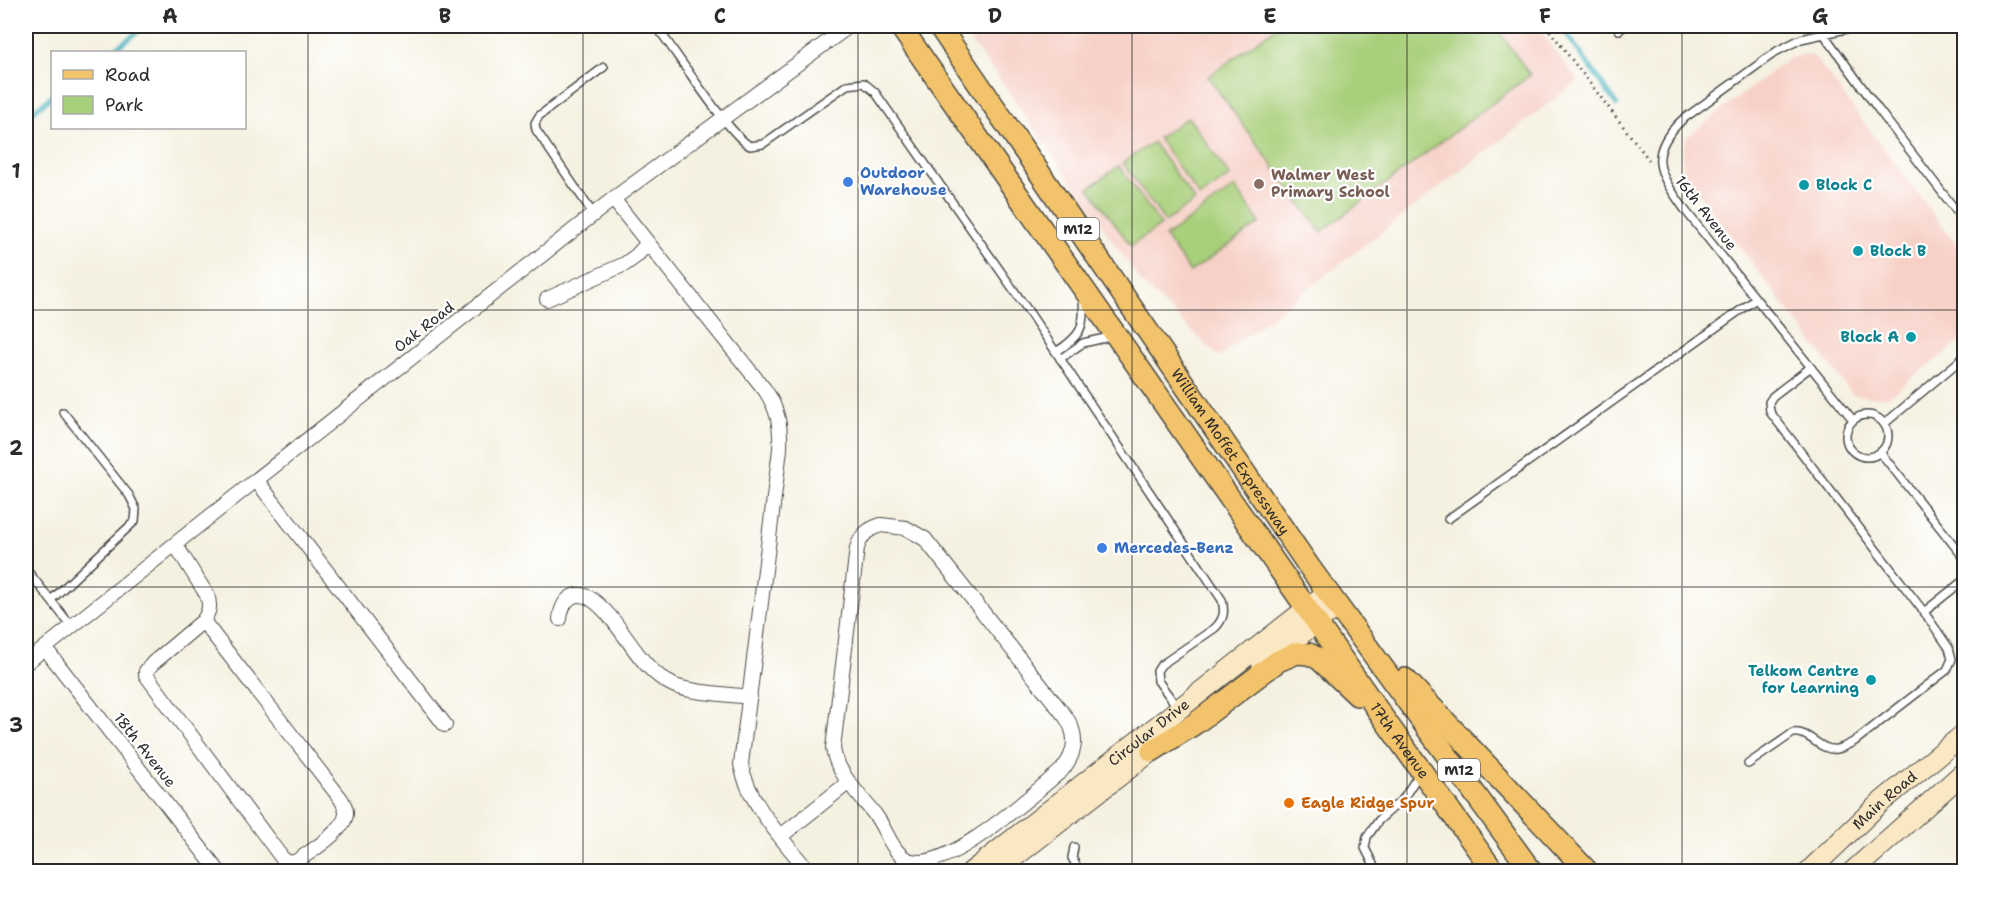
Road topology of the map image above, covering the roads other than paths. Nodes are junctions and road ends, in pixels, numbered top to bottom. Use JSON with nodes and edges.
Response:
{"nodes":[{"id":1,"x":656,"y":26,"type":"edge"},
{"id":2,"x":849,"y":26,"type":"edge"},
{"id":3,"x":900,"y":26,"type":"edge"},
{"id":4,"x":939,"y":26,"type":"edge"},
{"id":5,"x":1860,"y":26,"type":"edge"},
{"id":6,"x":1823,"y":33,"type":"junction"},
{"id":7,"x":604,"y":67,"type":"dead end"},
{"id":8,"x":723,"y":117,"type":"junction"},
{"id":9,"x":613,"y":200,"type":"junction"},
{"id":10,"x":594,"y":215,"type":"junction"},
{"id":11,"x":1965,"y":221,"type":"edge"},
{"id":12,"x":648,"y":243,"type":"junction"},
{"id":13,"x":1082,"y":285,"type":"junction"},
{"id":14,"x":547,"y":299,"type":"dead end"},
{"id":15,"x":1756,"y":299,"type":"junction"},
{"id":16,"x":1116,"y":335,"type":"junction"},
{"id":17,"x":1056,"y":352,"type":"junction"},
{"id":18,"x":1965,"y":357,"type":"edge"},
{"id":19,"x":1060,"y":359,"type":"junction"},
{"id":20,"x":1811,"y":367,"type":"junction"},
{"id":21,"x":63,"y":412,"type":"dead end"},
{"id":22,"x":1853,"y":420,"type":"junction"},
{"id":23,"x":1884,"y":424,"type":"junction"},
{"id":24,"x":1880,"y":453,"type":"junction"},
{"id":25,"x":256,"y":481,"type":"junction"},
{"id":26,"x":1448,"y":519,"type":"dead end"},
{"id":27,"x":175,"y":544,"type":"junction"},
{"id":28,"x":1965,"y":558,"type":"edge"},
{"id":29,"x":26,"y":569,"type":"edge"},
{"id":30,"x":1965,"y":580,"type":"edge"},
{"id":31,"x":1333,"y":599,"type":"junction"},
{"id":32,"x":51,"y":600,"type":"junction"},
{"id":33,"x":1924,"y":612,"type":"junction"},
{"id":34,"x":1312,"y":614,"type":"junction"},
{"id":35,"x":560,"y":619,"type":"dead end"},
{"id":36,"x":203,"y":621,"type":"junction"},
{"id":37,"x":72,"y":627,"type":"junction"},
{"id":38,"x":45,"y":648,"type":"junction"},
{"id":39,"x":26,"y":663,"type":"edge"},
{"id":40,"x":1388,"y":673,"type":"junction"},
{"id":41,"x":750,"y":697,"type":"junction"},
{"id":42,"x":1178,"y":708,"type":"junction"},
{"id":43,"x":1377,"y":709,"type":"junction"},
{"id":44,"x":445,"y":725,"type":"dead end"},
{"id":45,"x":1965,"y":734,"type":"edge"},
{"id":46,"x":1152,"y":751,"type":"junction"},
{"id":47,"x":1748,"y":764,"type":"dead end"},
{"id":48,"x":1421,"y":771,"type":"junction"},
{"id":49,"x":1965,"y":772,"type":"edge"},
{"id":50,"x":849,"y":782,"type":"junction"},
{"id":51,"x":781,"y":836,"type":"junction"},
{"id":52,"x":1074,"y":847,"type":"dead end"},
{"id":53,"x":1373,"y":864,"type":"dead end"},
{"id":54,"x":1000,"y":865,"type":"edge"},
{"id":55,"x":1965,"y":866,"type":"edge"},
{"id":56,"x":1461,"y":871,"type":"edge"},
{"id":57,"x":219,"y":872,"type":"edge"},
{"id":58,"x":809,"y":872,"type":"edge"},
{"id":59,"x":971,"y":872,"type":"edge"},
{"id":60,"x":1080,"y":872,"type":"edge"},
{"id":61,"x":1480,"y":872,"type":"edge"},
{"id":62,"x":1494,"y":872,"type":"edge"},
{"id":63,"x":1532,"y":872,"type":"edge"},
{"id":64,"x":1588,"y":872,"type":"edge"},
{"id":65,"x":1808,"y":872,"type":"edge"},
{"id":66,"x":1852,"y":872,"type":"edge"},
{"id":67,"x":1958,"y":872,"type":"edge"}],
"edges":[{"from":1,"to":8,"type":"lane"},
{"from":2,"to":8,"type":"street","name":"Oak Road"},
{"from":3,"to":13,"type":"main road","name":"William Moffet Expressway","number":"M12"},
{"from":4,"to":31,"type":"main road","name":"William Moffet Expressway","number":"M12"},
{"from":5,"to":6,"type":"lane","name":"16th Avenue"},
{"from":6,"to":11,"type":"lane"},
{"from":6,"to":15,"type":"lane","name":"16th Avenue"},
{"from":7,"to":10,"type":"lane"},
{"from":8,"to":9,"type":"street","name":"Oak Road"},
{"from":8,"to":17,"type":"lane"},
{"from":9,"to":10,"type":"street","name":"Oak Road"},
{"from":9,"to":12,"type":"street"},
{"from":10,"to":25,"type":"street","name":"Oak Road"},
{"from":12,"to":14,"type":"street"},
{"from":12,"to":41,"type":"street"},
{"from":13,"to":16,"type":"main road","name":"William Moffet Expressway","number":"M12"},
{"from":13,"to":17,"type":"lane"},
{"from":15,"to":20,"type":"lane","name":"16th Avenue"},
{"from":15,"to":26,"type":"lane"},
{"from":16,"to":19,"type":"lane"},
{"from":16,"to":34,"type":"main road","name":"William Moffet Expressway","number":"M12"},
{"from":17,"to":19,"type":"lane"},
{"from":18,"to":23,"type":"lane"},
{"from":19,"to":42,"type":"lane"},
{"from":20,"to":22,"type":"lane","name":"16th Avenue"},
{"from":20,"to":33,"type":"lane"},
{"from":21,"to":32,"type":"lane"},
{"from":22,"to":23,"type":"lane"},
{"from":22,"to":24,"type":"lane"},
{"from":23,"to":24,"type":"lane"},
{"from":24,"to":28,"type":"lane"},
{"from":25,"to":27,"type":"street","name":"Oak Road"},
{"from":25,"to":44,"type":"street"},
{"from":27,"to":36,"type":"street"},
{"from":27,"to":37,"type":"street","name":"Oak Road"},
{"from":29,"to":32,"type":"lane"},
{"from":30,"to":33,"type":"lane"},
{"from":31,"to":34,"type":"street","name":"Circular Drive"},
{"from":31,"to":40,"type":"main road","name":"William Moffet Expressway","number":"M12"},
{"from":32,"to":37,"type":"lane"},
{"from":33,"to":47,"type":"lane"},
{"from":34,"to":42,"type":"street","name":"Circular Drive"},
{"from":34,"to":43,"type":"main road","name":"17th Avenue","number":"M12"},
{"from":34,"to":46,"type":"street","name":"Circular Drive"},
{"from":35,"to":41,"type":"street"},
{"from":36,"to":36,"type":"street"},
{"from":37,"to":38,"type":"street","name":"Oak Road"},
{"from":38,"to":39,"type":"street","name":"Oak Road"},
{"from":38,"to":57,"type":"street","name":"18th Avenue"},
{"from":40,"to":63,"type":"main road","name":"William Moffet Expressway","number":"M12"},
{"from":40,"to":64,"type":"main road"},
{"from":41,"to":51,"type":"street"},
{"from":42,"to":54,"type":"street","name":"Circular Drive"},
{"from":43,"to":46,"type":"main road"},
{"from":43,"to":48,"type":"main road","name":"17th Avenue","number":"M12"},
{"from":45,"to":65,"type":"street","name":"Main Road"},
{"from":46,"to":54,"type":"street","name":"Circular Drive"},
{"from":48,"to":53,"type":"lane"},
{"from":48,"to":62,"type":"main road","name":"17th Avenue","number":"M12"},
{"from":49,"to":66,"type":"street","name":"Main Road"},
{"from":50,"to":50,"type":"street"},
{"from":50,"to":51,"type":"street"},
{"from":51,"to":58,"type":"street"},
{"from":52,"to":60,"type":"lane"},
{"from":54,"to":59,"type":"street","name":"Circular Drive"},
{"from":55,"to":67,"type":"lane"},
{"from":56,"to":61,"type":"lane"}]}
